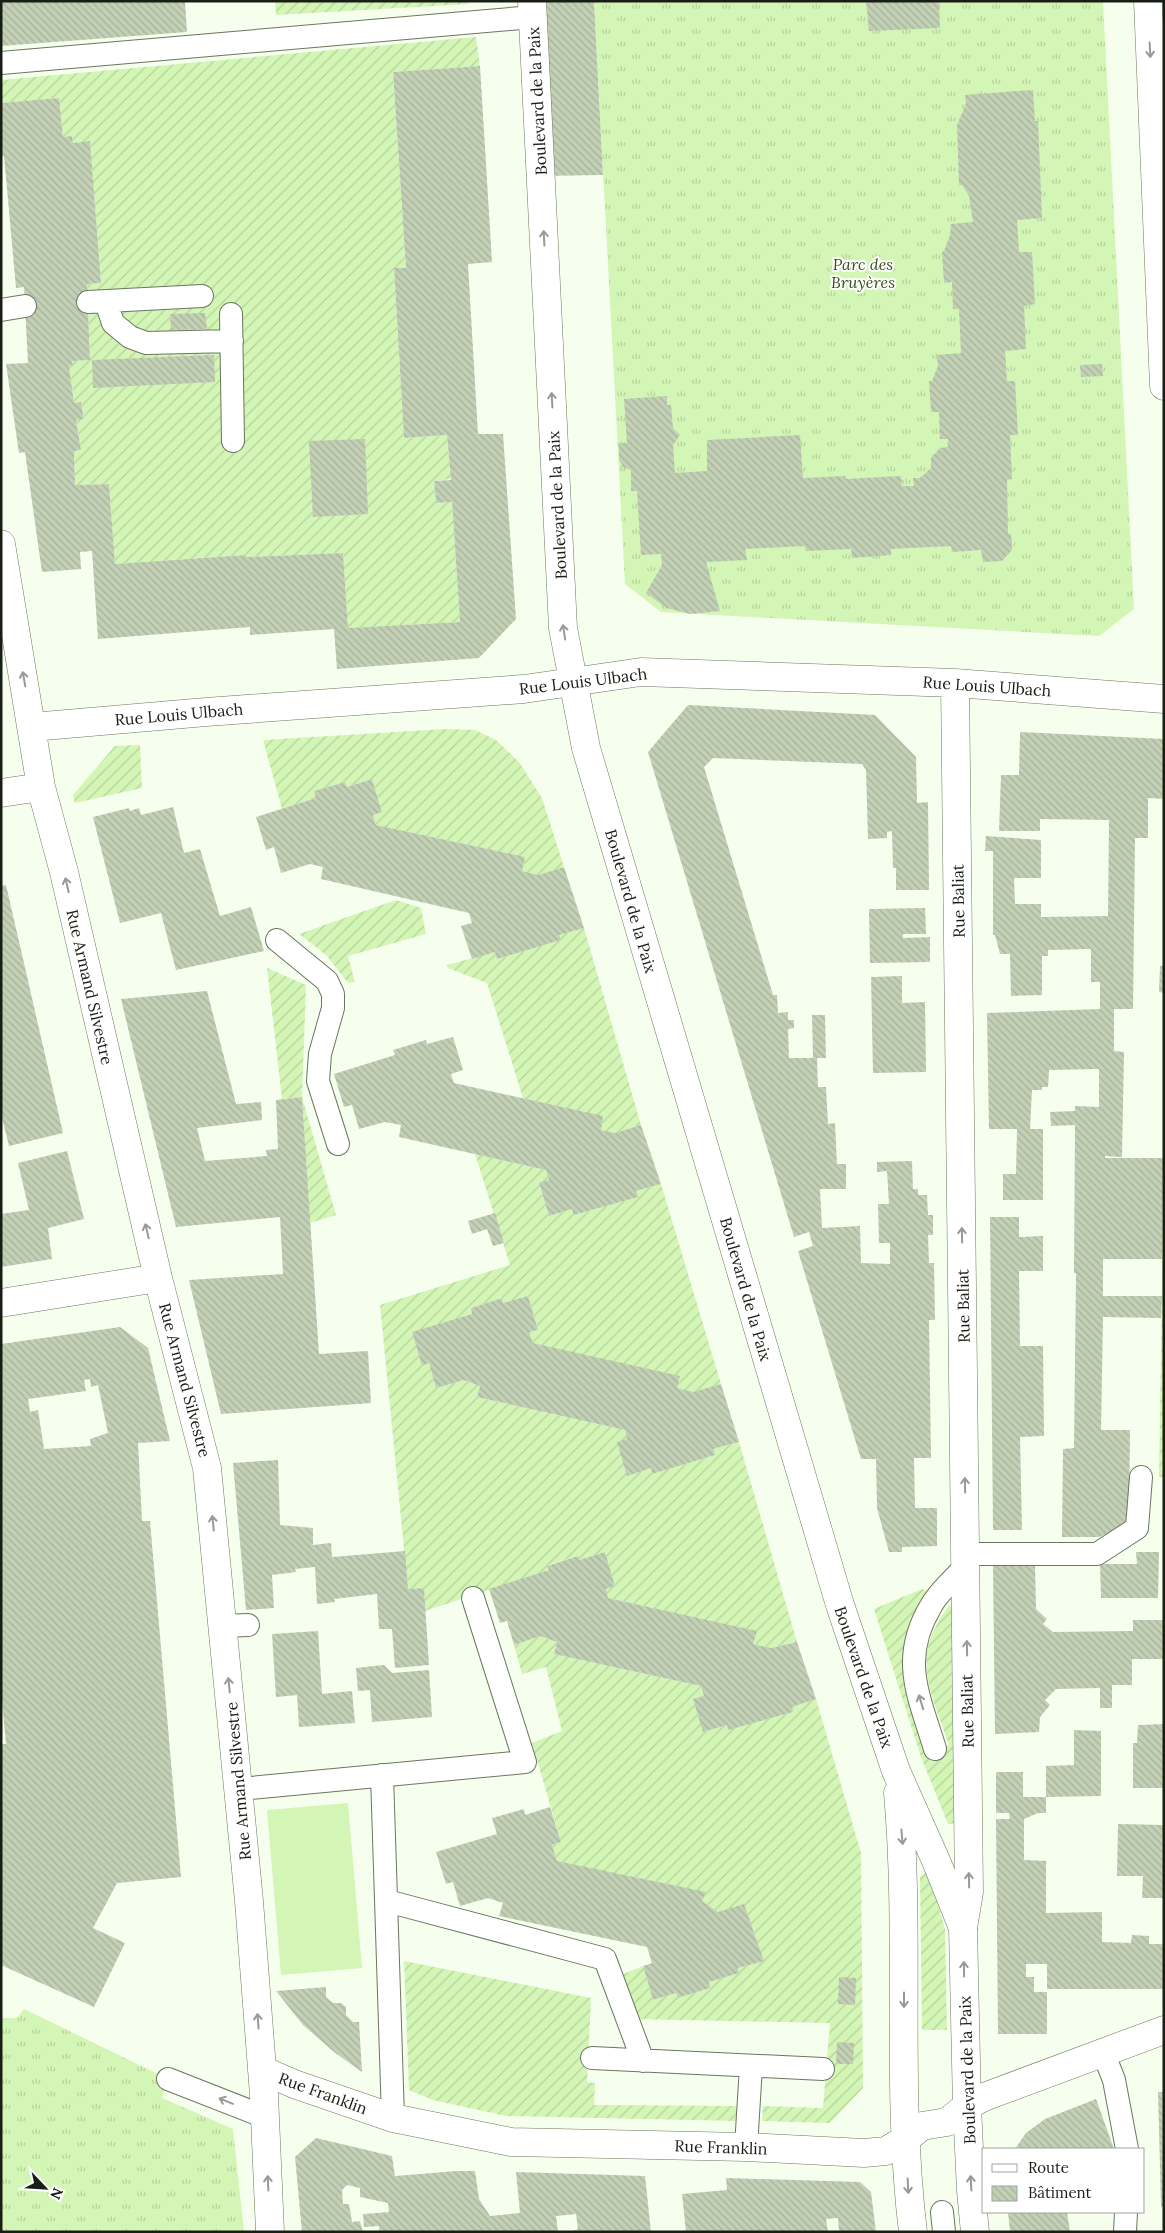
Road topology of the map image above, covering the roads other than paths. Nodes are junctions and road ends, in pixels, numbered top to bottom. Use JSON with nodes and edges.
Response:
{"nodes":[{"id":1,"x":1148,"y":1,"type":"edge"},
{"id":2,"x":532,"y":9,"type":"edge"},
{"id":3,"x":1,"y":63,"type":"edge"},
{"id":4,"x":1157,"y":79,"type":"edge"},
{"id":5,"x":202,"y":296,"type":"dead end"},
{"id":6,"x":25,"y":306,"type":"dead end"},
{"id":7,"x":1,"y":310,"type":"edge"},
{"id":8,"x":231,"y":314,"type":"dead end"},
{"id":9,"x":232,"y":341,"type":"junction"},
{"id":10,"x":1164,"y":386,"type":"edge"},
{"id":11,"x":233,"y":441,"type":"dead end"},
{"id":12,"x":1,"y":544,"type":"edge"},
{"id":13,"x":573,"y":680,"type":"junction"},
{"id":14,"x":956,"y":683,"type":"junction"},
{"id":15,"x":1164,"y":699,"type":"edge"},
{"id":16,"x":32,"y":727,"type":"junction"},
{"id":17,"x":41,"y":787,"type":"junction"},
{"id":18,"x":1,"y":792,"type":"edge"},
{"id":19,"x":277,"y":940,"type":"dead end"},
{"id":20,"x":338,"y":1144,"type":"dead end"},
{"id":21,"x":158,"y":1278,"type":"junction"},
{"id":22,"x":1,"y":1303,"type":"edge"},
{"id":23,"x":1141,"y":1477,"type":"dead end"},
{"id":24,"x":966,"y":1560,"type":"junction"},
{"id":25,"x":473,"y":1598,"type":"dead end"},
{"id":26,"x":935,"y":1749,"type":"dead end"},
{"id":27,"x":896,"y":1771,"type":"junction"},
{"id":28,"x":382,"y":1775,"type":"junction"},
{"id":29,"x":240,"y":1789,"type":"junction"},
{"id":30,"x":387,"y":1901,"type":"junction"},
{"id":31,"x":963,"y":1928,"type":"junction"},
{"id":32,"x":1164,"y":2030,"type":"edge"},
{"id":33,"x":1103,"y":2052,"type":"junction"},
{"id":34,"x":592,"y":2058,"type":"dead end"},
{"id":35,"x":643,"y":2061,"type":"junction"},
{"id":36,"x":751,"y":2066,"type":"junction"},
{"id":37,"x":823,"y":2069,"type":"dead end"},
{"id":38,"x":262,"y":2070,"type":"junction"},
{"id":39,"x":168,"y":2079,"type":"dead end"},
{"id":40,"x":968,"y":2106,"type":"junction"},
{"id":41,"x":265,"y":2117,"type":"junction"},
{"id":42,"x":393,"y":2118,"type":"junction"},
{"id":43,"x":906,"y":2140,"type":"junction"},
{"id":44,"x":746,"y":2147,"type":"junction"},
{"id":45,"x":1127,"y":2148,"type":"edge"},
{"id":46,"x":1126,"y":2213,"type":"edge"},
{"id":47,"x":270,"y":2232,"type":"edge"},
{"id":48,"x":913,"y":2232,"type":"edge"},
{"id":49,"x":975,"y":2232,"type":"edge"},
{"id":50,"x":1125,"y":2232,"type":"edge"}],
"edges":[{"from":1,"to":4,"type":"street","one_way":true},
{"from":2,"to":3,"type":"lane"},
{"from":13,"to":2,"type":"street","name":"Boulevard de la Paix","one_way":true},
{"from":4,"to":10,"type":"street"},
{"from":5,"to":9,"type":"lane"},
{"from":6,"to":7,"type":"lane"},
{"from":8,"to":9,"type":"lane"},
{"from":9,"to":11,"type":"lane"},
{"from":16,"to":12,"type":"street","name":"Rue Armand Silvestre","one_way":true},
{"from":13,"to":14,"type":"street","name":"Rue Louis Ulbach"},
{"from":13,"to":16,"type":"street","name":"Rue Louis Ulbach"},
{"from":13,"to":27,"type":"street","name":"Boulevard de la Paix"},
{"from":14,"to":15,"type":"street","name":"Rue Louis Ulbach"},
{"from":24,"to":14,"type":"street","name":"Rue Baliat","one_way":true},
{"from":16,"to":17,"type":"street","name":"Rue Armand Silvestre"},
{"from":17,"to":18,"type":"street"},
{"from":21,"to":17,"type":"street","name":"Rue Armand Silvestre","one_way":true},
{"from":19,"to":20,"type":"lane"},
{"from":21,"to":22,"type":"street"},
{"from":29,"to":21,"type":"street","name":"Rue Armand Silvestre","one_way":true},
{"from":23,"to":24,"type":"lane"},
{"from":26,"to":24,"type":"lane","one_way":true},
{"from":31,"to":24,"type":"street","name":"Rue Baliat","one_way":true},
{"from":25,"to":28,"type":"lane"},
{"from":27,"to":31,"type":"street","name":"Boulevard de la Paix"},
{"from":27,"to":43,"type":"street","name":"Boulevard de la Paix","one_way":true},
{"from":28,"to":29,"type":"lane"},
{"from":28,"to":30,"type":"lane"},
{"from":38,"to":29,"type":"street","name":"Rue Armand Silvestre","one_way":true},
{"from":30,"to":35,"type":"lane"},
{"from":30,"to":42,"type":"lane"},
{"from":40,"to":31,"type":"street","name":"Boulevard de la Paix","one_way":true},
{"from":32,"to":33,"type":"street","name":"Rue Franklin"},
{"from":33,"to":40,"type":"street","name":"Rue Franklin"},
{"from":33,"to":45,"type":"lane"},
{"from":34,"to":35,"type":"lane"},
{"from":35,"to":36,"type":"lane"},
{"from":36,"to":37,"type":"lane"},
{"from":36,"to":44,"type":"lane"},
{"from":38,"to":41,"type":"street","name":"Rue Armand Silvestre"},
{"from":38,"to":42,"type":"street","name":"Rue Franklin"},
{"from":41,"to":39,"type":"lane","one_way":true},
{"from":40,"to":43,"type":"street","name":"Rue Franklin"},
{"from":49,"to":40,"type":"street","name":"Boulevard de la Paix","one_way":true},
{"from":47,"to":41,"type":"street","name":"Rue Armand Silvestre","one_way":true},
{"from":42,"to":44,"type":"street","name":"Rue Franklin"},
{"from":43,"to":44,"type":"street","name":"Rue Franklin"},
{"from":43,"to":48,"type":"street","name":"Boulevard de la Paix","one_way":true},
{"from":46,"to":50,"type":"lane"}]}
